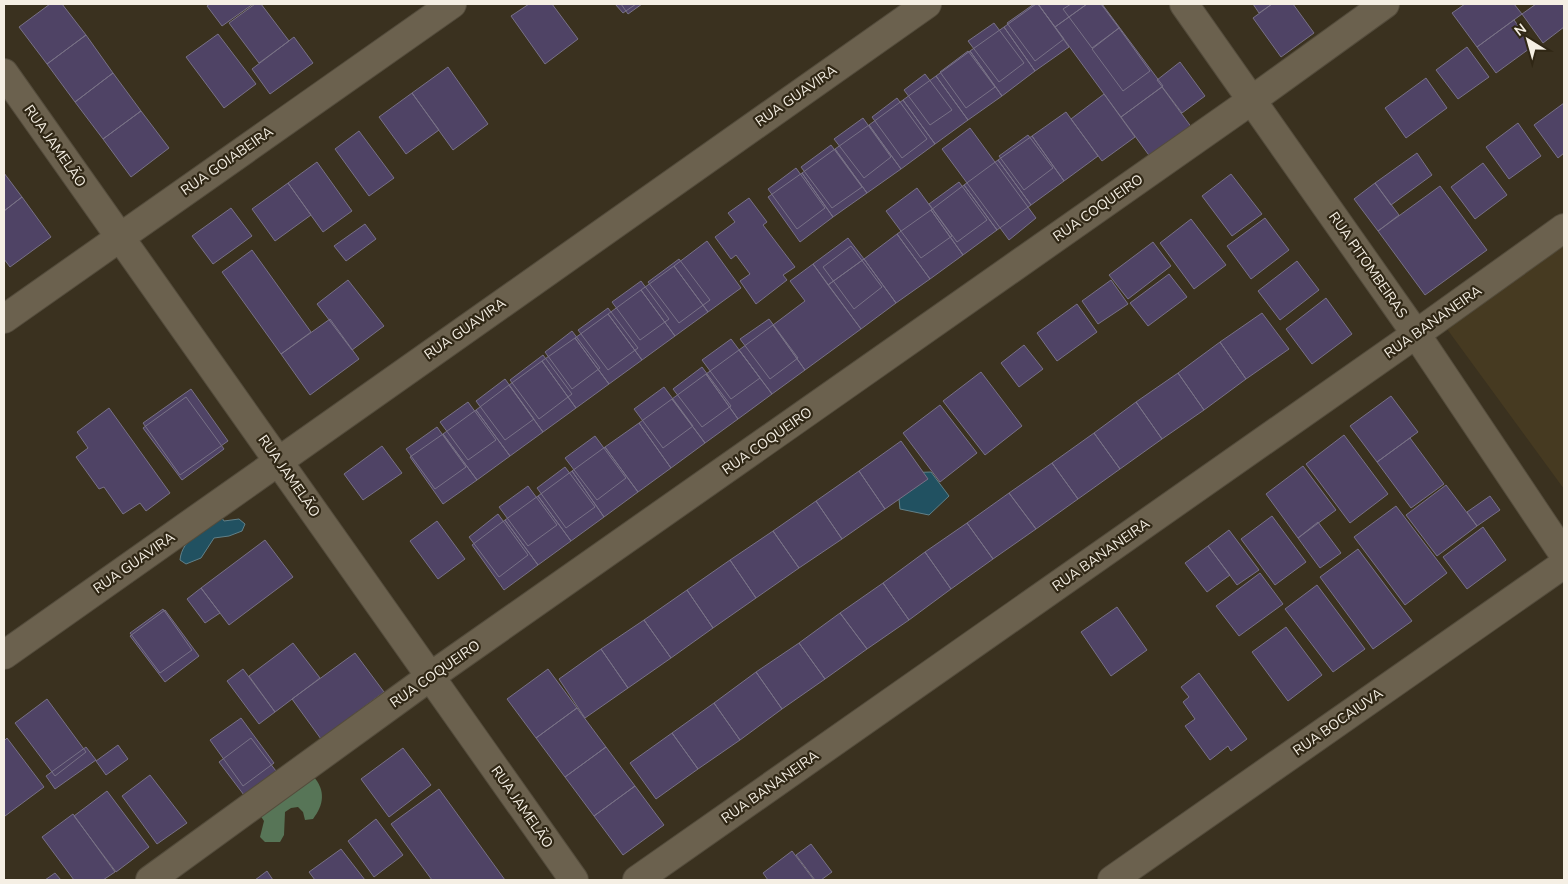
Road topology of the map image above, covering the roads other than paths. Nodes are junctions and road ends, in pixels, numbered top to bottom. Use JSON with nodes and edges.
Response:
{"nodes":[{"id":1,"x":452,"y":4,"type":"edge"},
{"id":2,"x":927,"y":4,"type":"edge"},
{"id":3,"x":1184,"y":4,"type":"edge"},
{"id":4,"x":1385,"y":4,"type":"edge"},
{"id":5,"x":4,"y":73,"type":"edge"},
{"id":6,"x":1252,"y":100,"type":"junction"},
{"id":7,"x":1564,"y":228,"type":"edge"},
{"id":8,"x":120,"y":237,"type":"junction"},
{"id":9,"x":4,"y":319,"type":"edge"},
{"id":10,"x":1416,"y":334,"type":"junction"},
{"id":11,"x":278,"y":461,"type":"junction"},
{"id":12,"x":1564,"y":555,"type":"edge"},
{"id":13,"x":1564,"y":564,"type":"edge"},
{"id":14,"x":4,"y":655,"type":"edge"},
{"id":15,"x":431,"y":676,"type":"junction"},
{"id":16,"x":150,"y":880,"type":"edge"},
{"id":17,"x":574,"y":880,"type":"edge"},
{"id":18,"x":637,"y":880,"type":"edge"},
{"id":19,"x":1112,"y":880,"type":"edge"}],
"edges":[{"from":1,"to":8,"type":"street","name":"RUA GOIABEIRA"},
{"from":2,"to":11,"type":"street","name":"RUA GUAVIRA"},
{"from":3,"to":6,"type":"street","name":"RUA PITOMBEIRAS"},
{"from":4,"to":6,"type":"street","name":"RUA COQUEIRO"},
{"from":5,"to":8,"type":"street","name":"RUA JAMELÃO"},
{"from":6,"to":10,"type":"street","name":"RUA PITOMBEIRAS"},
{"from":6,"to":15,"type":"street","name":"RUA COQUEIRO"},
{"from":7,"to":10,"type":"street","name":"RUA BANANEIRA"},
{"from":8,"to":9,"type":"street","name":"RUA GOIABEIRA"},
{"from":8,"to":11,"type":"street","name":"RUA JAMELÃO"},
{"from":10,"to":12,"type":"street","name":"RUA PITOMBEIRAS"},
{"from":10,"to":18,"type":"street","name":"RUA BANANEIRA"},
{"from":11,"to":14,"type":"street","name":"RUA GUAVIRA"},
{"from":11,"to":15,"type":"street","name":"RUA JAMELÃO"},
{"from":13,"to":19,"type":"street","name":"RUA BOCAIUVA"},
{"from":15,"to":16,"type":"street","name":"RUA COQUEIRO"},
{"from":15,"to":17,"type":"street","name":"RUA JAMELÃO"}]}
